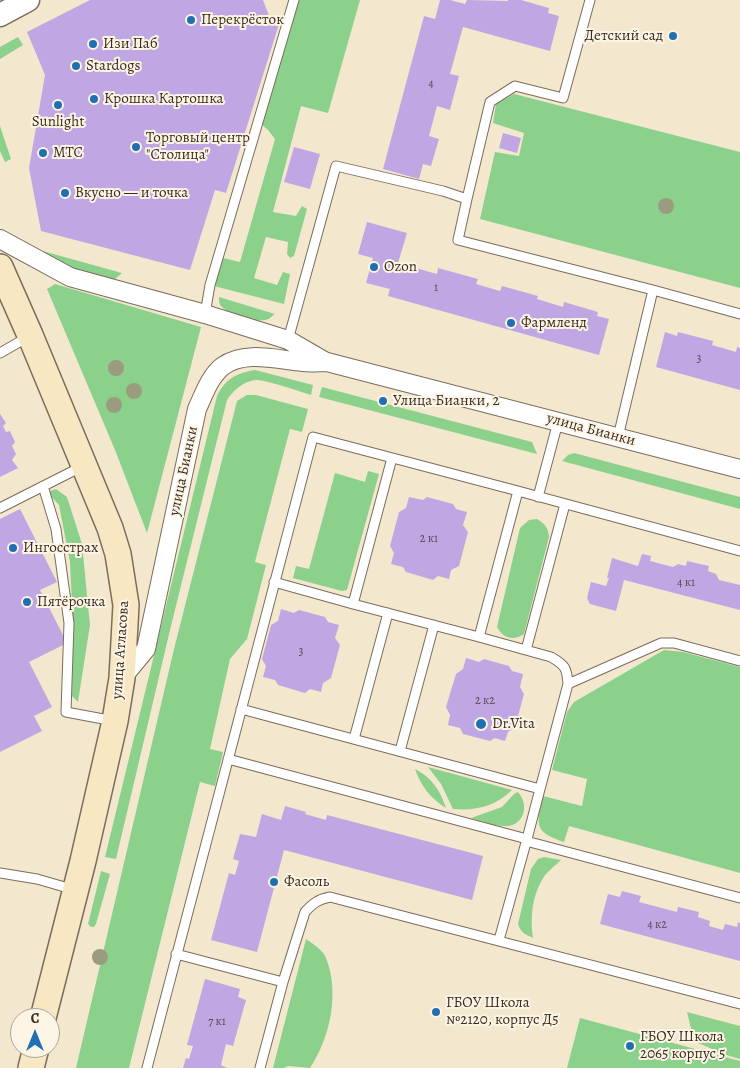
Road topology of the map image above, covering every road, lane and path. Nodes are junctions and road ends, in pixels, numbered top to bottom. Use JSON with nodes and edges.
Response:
{"nodes":[{"id":1,"x":28,"y":0,"type":"edge"},
{"id":2,"x":294,"y":0,"type":"edge"},
{"id":3,"x":590,"y":0,"type":"edge"},
{"id":4,"x":0,"y":15,"type":"edge"},
{"id":5,"x":467,"y":199,"type":"junction"},
{"id":6,"x":0,"y":239,"type":"edge"},
{"id":7,"x":0,"y":267,"type":"edge"},
{"id":8,"x":653,"y":290,"type":"junction"},
{"id":9,"x":205,"y":314,"type":"junction"},
{"id":10,"x":740,"y":314,"type":"edge"},
{"id":11,"x":30,"y":335,"type":"junction"},
{"id":12,"x":288,"y":340,"type":"junction"},
{"id":13,"x":0,"y":353,"type":"edge"},
{"id":14,"x":327,"y":362,"type":"junction"},
{"id":15,"x":558,"y":422,"type":"junction"},
{"id":16,"x":618,"y":437,"type":"junction"},
{"id":17,"x":392,"y":458,"type":"junction"},
{"id":18,"x":84,"y":466,"type":"junction"},
{"id":19,"x":740,"y":469,"type":"edge"},
{"id":20,"x":43,"y":486,"type":"junction"},
{"id":21,"x":518,"y":491,"type":"junction"},
{"id":22,"x":538,"y":497,"type":"junction"},
{"id":23,"x":565,"y":504,"type":"junction"},
{"id":24,"x":0,"y":508,"type":"edge"},
{"id":25,"x":740,"y":550,"type":"edge"},
{"id":26,"x":274,"y":582,"type":"junction"},
{"id":27,"x":353,"y":604,"type":"junction"},
{"id":28,"x":388,"y":613,"type":"junction"},
{"id":29,"x":434,"y":625,"type":"junction"},
{"id":30,"x":479,"y":637,"type":"junction"},
{"id":31,"x":526,"y":650,"type":"junction"},
{"id":32,"x":740,"y":661,"type":"edge"},
{"id":33,"x":122,"y":678,"type":"junction"},
{"id":34,"x":568,"y":684,"type":"junction"},
{"id":35,"x":241,"y":709,"type":"junction"},
{"id":36,"x":115,"y":721,"type":"junction"},
{"id":37,"x":354,"y":739,"type":"junction"},
{"id":38,"x":400,"y":752,"type":"junction"},
{"id":39,"x":228,"y":759,"type":"junction"},
{"id":40,"x":540,"y":789,"type":"junction"},
{"id":41,"x":526,"y":840,"type":"junction"},
{"id":42,"x":0,"y":873,"type":"edge"},
{"id":43,"x":76,"y":890,"type":"junction"},
{"id":44,"x":740,"y":898,"type":"edge"},
{"id":45,"x":499,"y":940,"type":"junction"},
{"id":46,"x":176,"y":954,"type":"junction"},
{"id":47,"x":283,"y":982,"type":"junction"},
{"id":48,"x":740,"y":1004,"type":"edge"},
{"id":49,"x":46,"y":1008,"type":"edge"},
{"id":50,"x":147,"y":1068,"type":"edge"},
{"id":51,"x":260,"y":1068,"type":"edge"}],
"edges":[{"from":1,"to":4,"type":"street"},
{"from":2,"to":9,"type":"lane"},
{"from":3,"to":5,"type":"lane"},
{"from":5,"to":8,"type":"lane"},
{"from":5,"to":12,"type":"lane"},
{"from":6,"to":9,"type":"street","name":"улица Бианки"},
{"from":7,"to":11,"type":"main road","name":"улица Атласова"},
{"from":8,"to":10,"type":"lane"},
{"from":8,"to":16,"type":"lane"},
{"from":9,"to":12,"type":"street","name":"улица Бианки"},
{"from":11,"to":13,"type":"lane"},
{"from":11,"to":18,"type":"main road","name":"улица Атласова"},
{"from":12,"to":14,"type":"street","name":"улица Бианки"},
{"from":14,"to":15,"type":"street","name":"улица Бианки"},
{"from":14,"to":33,"type":"street","name":"улица Бианки"},
{"from":15,"to":16,"type":"street","name":"улица Бианки"},
{"from":15,"to":22,"type":"lane"},
{"from":16,"to":19,"type":"street","name":"улица Бианки"},
{"from":17,"to":21,"type":"lane"},
{"from":17,"to":26,"type":"lane"},
{"from":17,"to":27,"type":"lane"},
{"from":18,"to":20,"type":"lane"},
{"from":18,"to":33,"type":"main road","name":"улица Атласова"},
{"from":20,"to":24,"type":"lane"},
{"from":20,"to":36,"type":"lane"},
{"from":21,"to":22,"type":"lane"},
{"from":21,"to":30,"type":"lane"},
{"from":22,"to":23,"type":"lane"},
{"from":23,"to":25,"type":"lane"},
{"from":23,"to":31,"type":"lane"},
{"from":26,"to":27,"type":"lane"},
{"from":26,"to":35,"type":"lane"},
{"from":27,"to":28,"type":"lane"},
{"from":28,"to":29,"type":"lane"},
{"from":28,"to":37,"type":"lane"},
{"from":29,"to":30,"type":"lane"},
{"from":29,"to":38,"type":"lane"},
{"from":30,"to":31,"type":"lane"},
{"from":31,"to":34,"type":"lane"},
{"from":32,"to":34,"type":"lane"},
{"from":33,"to":36,"type":"main road","name":"улица Атласова"},
{"from":34,"to":40,"type":"lane"},
{"from":35,"to":37,"type":"lane"},
{"from":35,"to":39,"type":"lane"},
{"from":36,"to":43,"type":"main road","name":"улица Атласова"},
{"from":37,"to":38,"type":"lane"},
{"from":38,"to":40,"type":"lane"},
{"from":39,"to":41,"type":"lane"},
{"from":39,"to":46,"type":"lane"},
{"from":40,"to":41,"type":"lane"},
{"from":41,"to":44,"type":"lane"},
{"from":41,"to":45,"type":"lane"},
{"from":42,"to":43,"type":"lane"},
{"from":43,"to":49,"type":"main road","name":"улица Атласова"},
{"from":45,"to":47,"type":"lane"},
{"from":45,"to":48,"type":"lane"},
{"from":46,"to":47,"type":"lane"},
{"from":46,"to":50,"type":"lane"},
{"from":47,"to":51,"type":"lane"}]}
